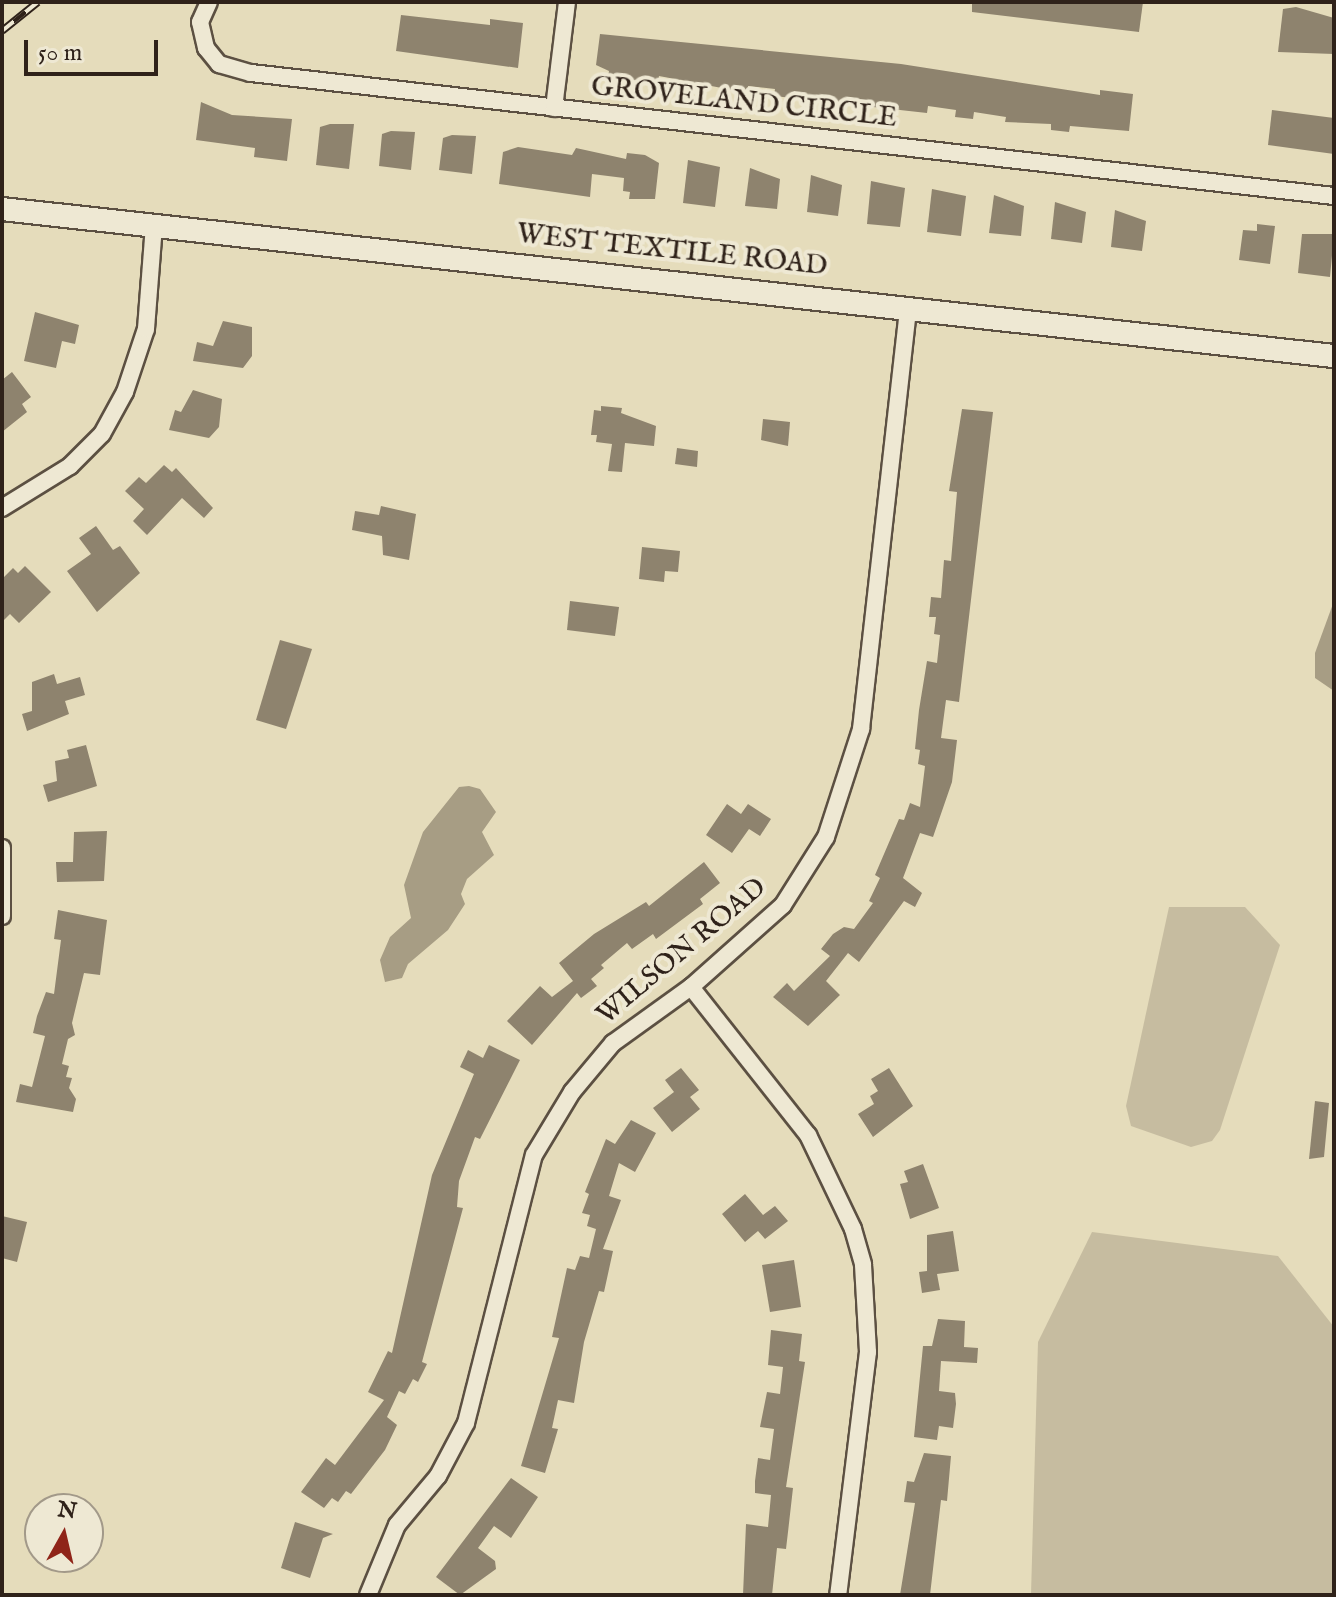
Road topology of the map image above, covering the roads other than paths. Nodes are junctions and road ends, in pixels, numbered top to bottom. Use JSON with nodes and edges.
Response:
{"nodes":[{"id":1,"x":209,"y":2,"type":"edge"},
{"id":2,"x":567,"y":2,"type":"edge"},
{"id":3,"x":554,"y":108,"type":"junction"},
{"id":4,"x":1334,"y":196,"type":"edge"},
{"id":5,"x":2,"y":209,"type":"edge"},
{"id":6,"x":154,"y":226,"type":"junction"},
{"id":7,"x":908,"y":307,"type":"junction"},
{"id":8,"x":1334,"y":356,"type":"edge"},
{"id":9,"x":2,"y":508,"type":"edge"},
{"id":10,"x":2,"y":848,"type":"edge"},
{"id":11,"x":2,"y":916,"type":"edge"},
{"id":12,"x":691,"y":987,"type":"junction"},
{"id":13,"x":368,"y":1595,"type":"edge"},
{"id":14,"x":838,"y":1595,"type":"edge"}],
"edges":[{"from":1,"to":3,"type":"street","name":"GROVELAND CIRCLE"},
{"from":2,"to":3,"type":"street"},
{"from":3,"to":4,"type":"street","name":"GROVELAND CIRCLE"},
{"from":5,"to":6,"type":"main road","name":"WEST TEXTILE ROAD"},
{"from":6,"to":7,"type":"main road","name":"WEST TEXTILE ROAD"},
{"from":6,"to":9,"type":"street"},
{"from":7,"to":8,"type":"main road","name":"WEST TEXTILE ROAD"},
{"from":7,"to":12,"type":"street","name":"WILSON ROAD"},
{"from":10,"to":11,"type":"street"},
{"from":12,"to":13,"type":"street","name":"WILSON ROAD"},
{"from":12,"to":14,"type":"street"}]}
